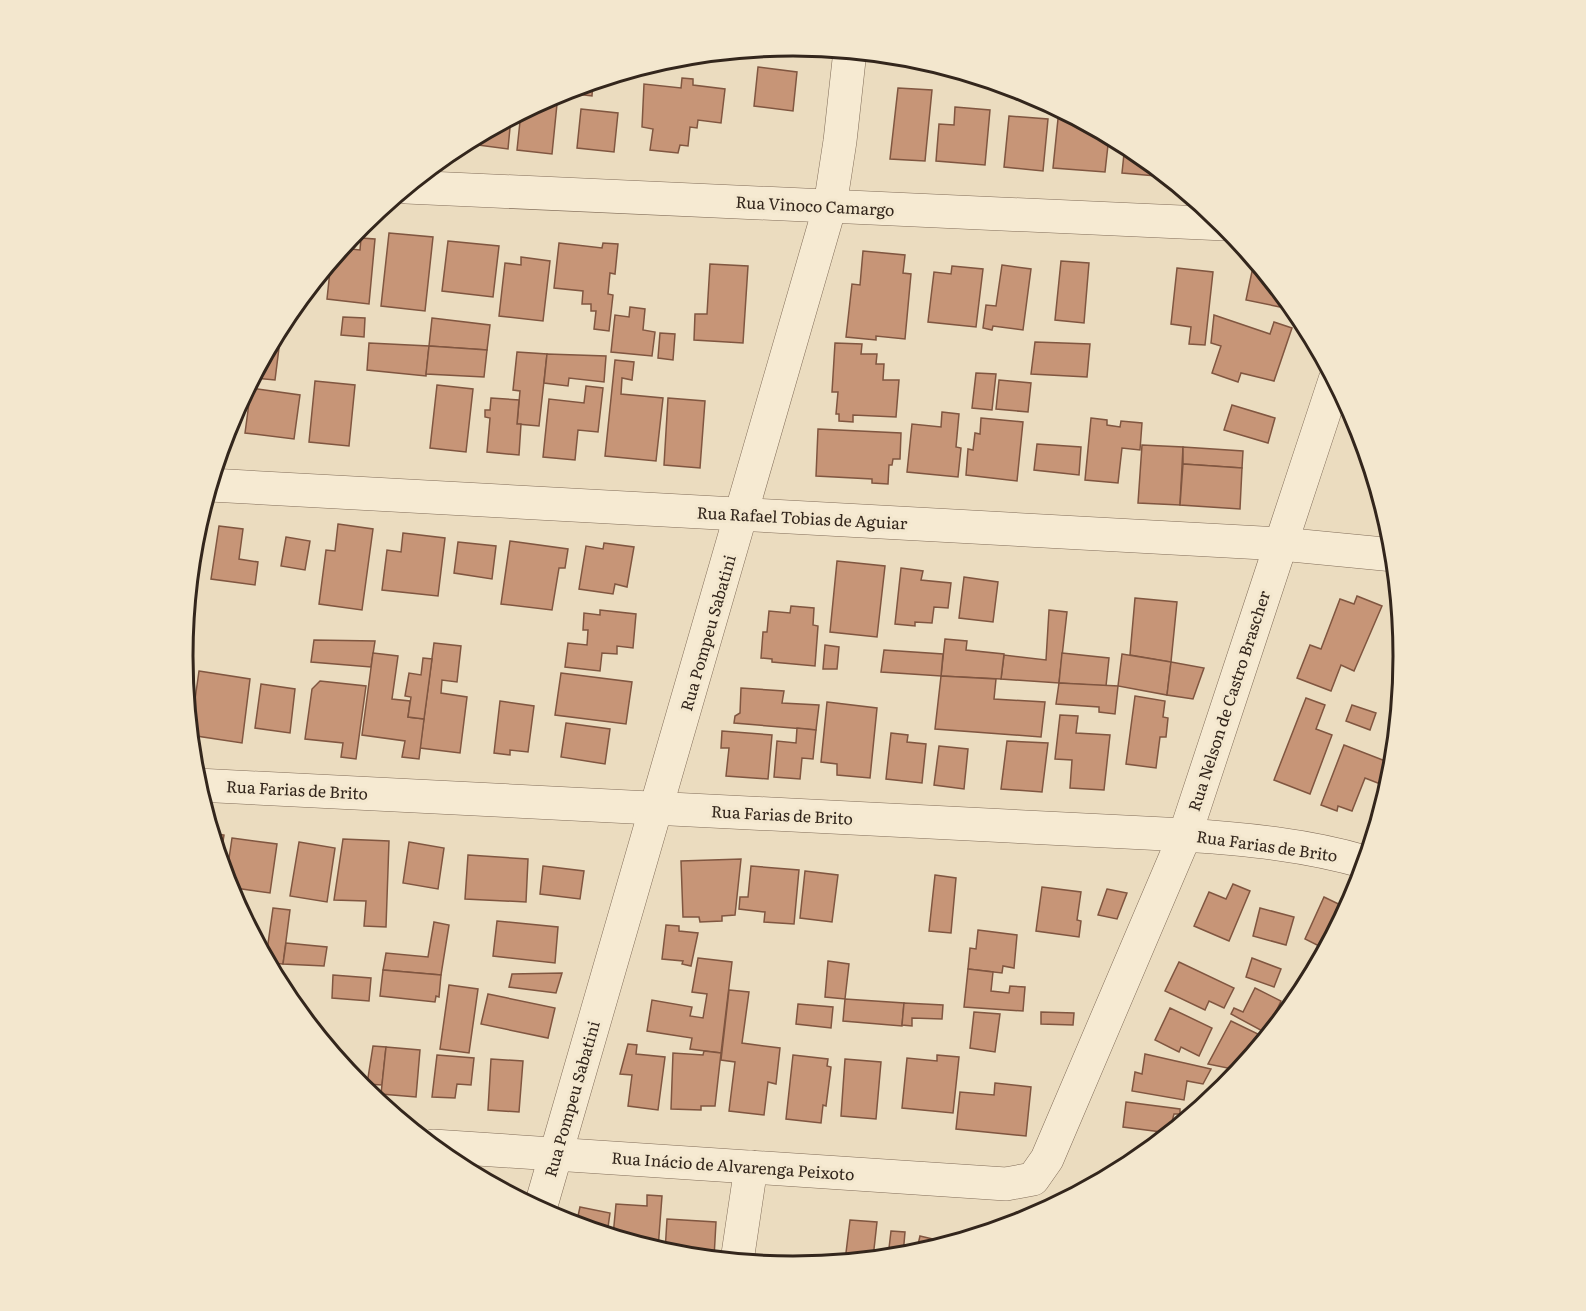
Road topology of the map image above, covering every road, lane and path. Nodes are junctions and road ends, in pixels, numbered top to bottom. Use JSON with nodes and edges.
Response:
{"nodes":[{"id":1,"x":849,"y":59,"type":"edge"},
{"id":2,"x":417,"y":188,"type":"edge"},
{"id":3,"x":830,"y":206,"type":"junction"},
{"id":4,"x":1209,"y":223,"type":"edge"},
{"id":5,"x":1331,"y":391,"type":"edge"},
{"id":6,"x":218,"y":485,"type":"edge"},
{"id":7,"x":742,"y":514,"type":"junction"},
{"id":8,"x":1281,"y":544,"type":"junction"},
{"id":9,"x":1384,"y":554,"type":"edge"},
{"id":10,"x":208,"y":786,"type":"edge"},
{"id":11,"x":657,"y":808,"type":"junction"},
{"id":12,"x":1185,"y":835,"type":"junction"},
{"id":13,"x":1356,"y":860,"type":"edge"},
{"id":14,"x":450,"y":1147,"type":"edge"},
{"id":15,"x":555,"y":1154,"type":"junction"},
{"id":16,"x":751,"y":1167,"type":"junction"},
{"id":17,"x":1033,"y":1179,"type":"joint"},
{"id":18,"x":542,"y":1201,"type":"edge"},
{"id":19,"x":738,"y":1252,"type":"edge"}],
"edges":[{"from":1,"to":3,"type":"street","name":"Rua Pompeu Sabatini"},
{"from":2,"to":3,"type":"street","name":"Rua Vinoco Camargo"},
{"from":3,"to":4,"type":"street","name":"Rua Vinoco Camargo"},
{"from":3,"to":7,"type":"street","name":"Rua Pompeu Sabatini"},
{"from":5,"to":8,"type":"street","name":"Rua Nelson de Castro Brascher"},
{"from":6,"to":7,"type":"street","name":"Rua Rafael Tobias de Aguiar"},
{"from":7,"to":8,"type":"street","name":"Rua Rafael Tobias de Aguiar"},
{"from":7,"to":11,"type":"street","name":"Rua Pompeu Sabatini"},
{"from":8,"to":9,"type":"street","name":"Rua Rafael Tobias de Aguiar"},
{"from":8,"to":12,"type":"street","name":"Rua Nelson de Castro Brascher"},
{"from":10,"to":11,"type":"street","name":"Rua Farias de Brito"},
{"from":11,"to":12,"type":"street","name":"Rua Farias de Brito"},
{"from":11,"to":15,"type":"street","name":"Rua Pompeu Sabatini"},
{"from":12,"to":13,"type":"street","name":"Rua Farias de Brito"},
{"from":12,"to":17,"type":"street","name":"Rua Nelson de Castro Brascher"},
{"from":14,"to":15,"type":"street","name":"Rua Inácio de Alvarenga Peixoto"},
{"from":15,"to":16,"type":"street","name":"Rua Inácio de Alvarenga Peixoto"},
{"from":15,"to":18,"type":"street","name":"Rua Pompeu Sabatini"},
{"from":16,"to":17,"type":"street","name":"Rua Inácio de Alvarenga Peixoto"},
{"from":16,"to":19,"type":"street"}]}
